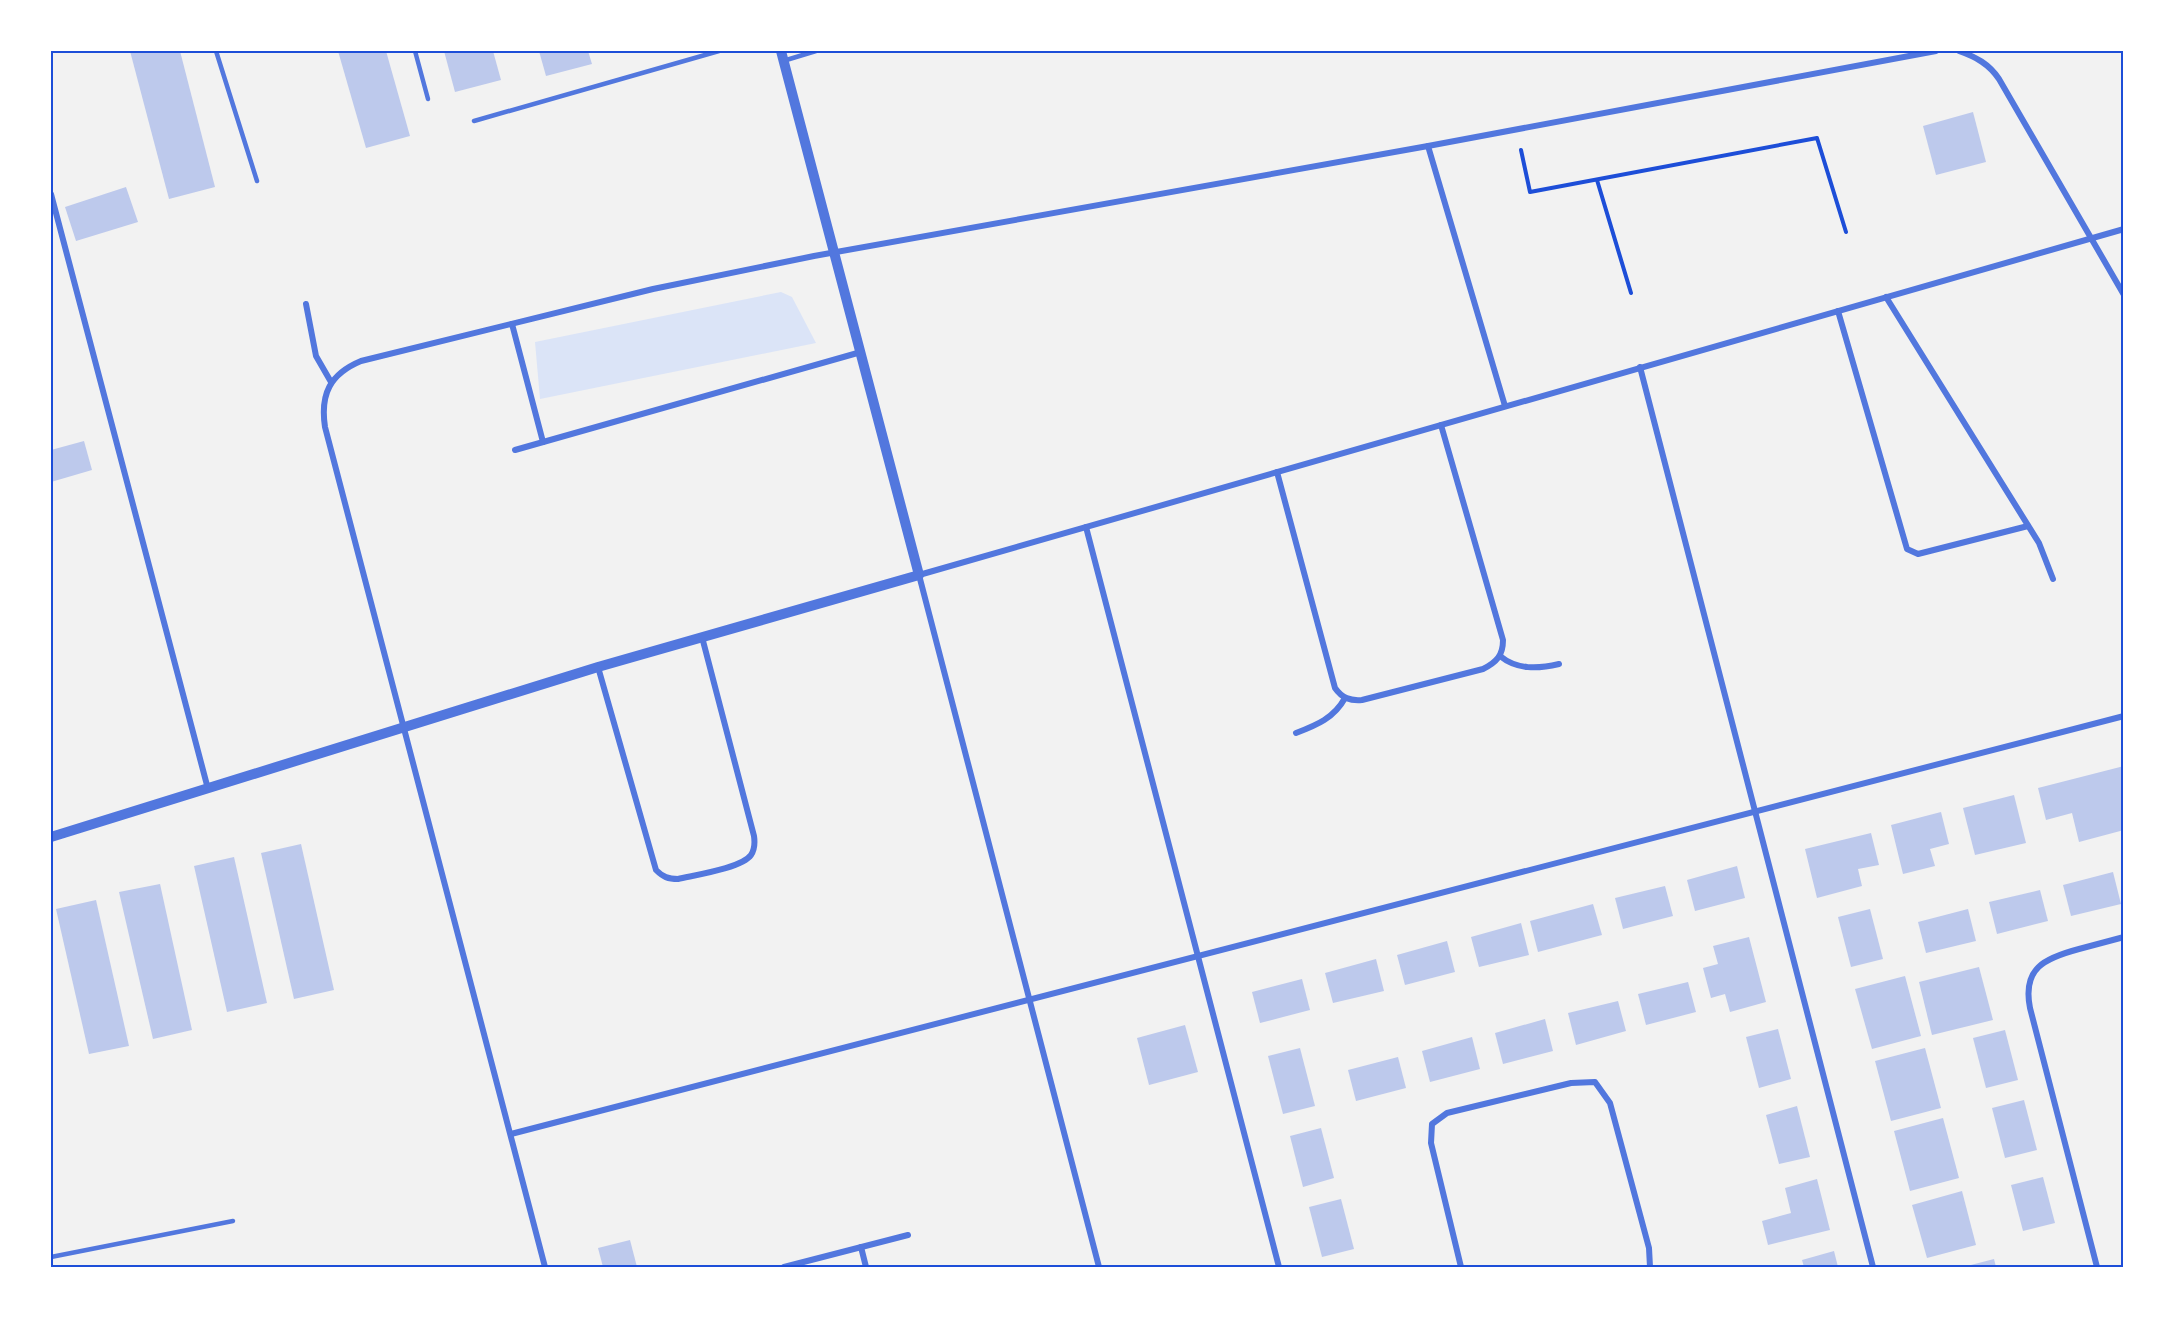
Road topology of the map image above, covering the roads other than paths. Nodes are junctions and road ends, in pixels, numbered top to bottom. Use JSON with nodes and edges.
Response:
{"nodes":[{"id":1,"x":216,"y":51,"type":"edge"},
{"id":2,"x":415,"y":51,"type":"edge"},
{"id":3,"x":719,"y":51,"type":"edge"},
{"id":4,"x":816,"y":51,"type":"edge"},
{"id":5,"x":1936,"y":51,"type":"edge"},
{"id":6,"x":1959,"y":51,"type":"edge"},
{"id":7,"x":782,"y":56,"type":"edge"},
{"id":8,"x":428,"y":99,"type":"dead end"},
{"id":9,"x":474,"y":121,"type":"dead end"},
{"id":10,"x":1428,"y":146,"type":"junction"},
{"id":11,"x":257,"y":181,"type":"dead end"},
{"id":12,"x":51,"y":194,"type":"edge"},
{"id":13,"x":2124,"y":229,"type":"edge"},
{"id":14,"x":2091,"y":238,"type":"junction"},
{"id":15,"x":834,"y":252,"type":"junction"},
{"id":16,"x":2124,"y":295,"type":"edge"},
{"id":17,"x":1886,"y":297,"type":"junction"},
{"id":18,"x":306,"y":304,"type":"dead end"},
{"id":19,"x":1838,"y":311,"type":"junction"},
{"id":20,"x":512,"y":324,"type":"junction"},
{"id":21,"x":861,"y":352,"type":"junction"},
{"id":22,"x":1640,"y":367,"type":"junction"},
{"id":23,"x":331,"y":382,"type":"junction"},
{"id":24,"x":1506,"y":406,"type":"junction"},
{"id":25,"x":1441,"y":425,"type":"junction"},
{"id":26,"x":543,"y":442,"type":"junction"},
{"id":27,"x":515,"y":450,"type":"dead end"},
{"id":28,"x":1277,"y":472,"type":"junction"},
{"id":29,"x":2028,"y":526,"type":"junction"},
{"id":30,"x":1086,"y":527,"type":"junction"},
{"id":31,"x":919,"y":575,"type":"junction"},
{"id":32,"x":2053,"y":579,"type":"dead end"},
{"id":33,"x":702,"y":637,"type":"junction"},
{"id":34,"x":1500,"y":656,"type":"junction"},
{"id":35,"x":1559,"y":664,"type":"dead end"},
{"id":36,"x":598,"y":667,"type":"junction"},
{"id":37,"x":1344,"y":698,"type":"junction"},
{"id":38,"x":2124,"y":716,"type":"edge"},
{"id":39,"x":404,"y":727,"type":"junction"},
{"id":40,"x":1296,"y":733,"type":"dead end"},
{"id":41,"x":208,"y":789,"type":"junction"},
{"id":42,"x":1755,"y":811,"type":"junction"},
{"id":43,"x":51,"y":837,"type":"edge"},
{"id":44,"x":2124,"y":936,"type":"edge"},
{"id":45,"x":1198,"y":956,"type":"junction"},
{"id":46,"x":1030,"y":1000,"type":"junction"},
{"id":47,"x":511,"y":1134,"type":"junction"},
{"id":48,"x":233,"y":1221,"type":"dead end"},
{"id":49,"x":908,"y":1235,"type":"dead end"},
{"id":50,"x":861,"y":1247,"type":"junction"},
{"id":51,"x":51,"y":1257,"type":"edge"},
{"id":52,"x":545,"y":1267,"type":"edge"},
{"id":53,"x":784,"y":1267,"type":"edge"},
{"id":54,"x":866,"y":1267,"type":"edge"},
{"id":55,"x":1099,"y":1267,"type":"edge"},
{"id":56,"x":1279,"y":1267,"type":"edge"},
{"id":57,"x":1461,"y":1267,"type":"edge"},
{"id":58,"x":1650,"y":1267,"type":"edge"},
{"id":59,"x":1874,"y":1267,"type":"edge"},
{"id":60,"x":2097,"y":1267,"type":"edge"}],
"edges":[{"from":1,"to":11,"type":"lane"},
{"from":2,"to":8,"type":"lane"},
{"from":3,"to":9,"type":"lane"},
{"from":4,"to":7,"type":"lane"},
{"from":5,"to":10,"type":"street"},
{"from":6,"to":14,"type":"street"},
{"from":7,"to":15,"type":"street"},
{"from":10,"to":15,"type":"street"},
{"from":10,"to":24,"type":"street"},
{"from":12,"to":41,"type":"street"},
{"from":13,"to":14,"type":"street"},
{"from":14,"to":16,"type":"street"},
{"from":14,"to":17,"type":"street"},
{"from":15,"to":20,"type":"street"},
{"from":15,"to":21,"type":"street"},
{"from":17,"to":19,"type":"street"},
{"from":17,"to":29,"type":"street"},
{"from":18,"to":23,"type":"street"},
{"from":19,"to":22,"type":"street"},
{"from":19,"to":29,"type":"street"},
{"from":20,"to":23,"type":"street"},
{"from":20,"to":26,"type":"street"},
{"from":21,"to":26,"type":"street"},
{"from":21,"to":31,"type":"street"},
{"from":22,"to":24,"type":"street"},
{"from":22,"to":42,"type":"street"},
{"from":23,"to":39,"type":"street"},
{"from":24,"to":25,"type":"street"},
{"from":25,"to":28,"type":"street"},
{"from":25,"to":34,"type":"street"},
{"from":26,"to":27,"type":"street"},
{"from":28,"to":30,"type":"street"},
{"from":28,"to":37,"type":"street"},
{"from":29,"to":32,"type":"street"},
{"from":30,"to":31,"type":"street"},
{"from":30,"to":45,"type":"street"},
{"from":31,"to":33,"type":"street"},
{"from":31,"to":46,"type":"street"},
{"from":33,"to":36,"type":"street"},
{"from":33,"to":36,"type":"street"},
{"from":34,"to":35,"type":"street"},
{"from":34,"to":37,"type":"street"},
{"from":36,"to":39,"type":"street"},
{"from":37,"to":40,"type":"street"},
{"from":38,"to":42,"type":"street"},
{"from":39,"to":41,"type":"street"},
{"from":39,"to":47,"type":"street"},
{"from":41,"to":43,"type":"street"},
{"from":42,"to":45,"type":"street"},
{"from":42,"to":59,"type":"street"},
{"from":44,"to":60,"type":"street"},
{"from":45,"to":46,"type":"street"},
{"from":45,"to":56,"type":"street"},
{"from":46,"to":47,"type":"street"},
{"from":46,"to":55,"type":"street"},
{"from":47,"to":52,"type":"street"},
{"from":48,"to":51,"type":"lane"},
{"from":49,"to":50,"type":"street"},
{"from":50,"to":53,"type":"street"},
{"from":50,"to":54,"type":"street"},
{"from":57,"to":58,"type":"street"}]}
